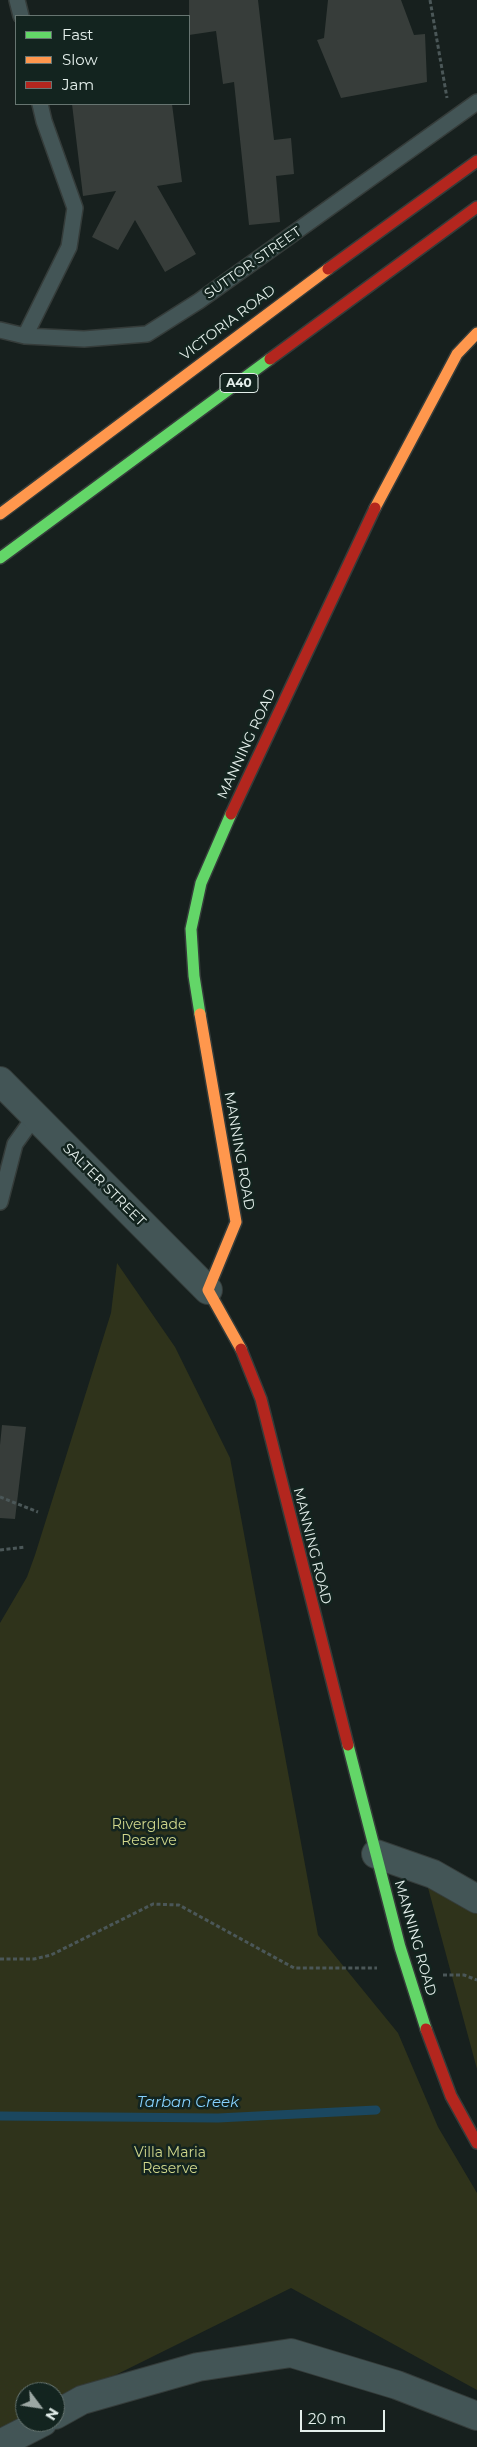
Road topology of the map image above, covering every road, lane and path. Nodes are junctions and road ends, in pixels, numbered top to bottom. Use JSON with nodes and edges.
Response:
{"nodes":[{"id":1,"x":17,"y":0,"type":"edge"},
{"id":2,"x":430,"y":0,"type":"edge"},
{"id":3,"x":21,"y":15,"type":"edge"},
{"id":4,"x":477,"y":102,"type":"edge"},
{"id":5,"x":40,"y":105,"type":"edge"},
{"id":6,"x":451,"y":122,"type":"junction"},
{"id":7,"x":475,"y":166,"type":"edge"},
{"id":8,"x":477,"y":207,"type":"edge"},
{"id":9,"x":0,"y":330,"type":"edge"},
{"id":10,"x":477,"y":333,"type":"edge"},
{"id":11,"x":25,"y":336,"type":"junction"},
{"id":12,"x":0,"y":514,"type":"edge"},
{"id":13,"x":0,"y":558,"type":"edge"},
{"id":14,"x":0,"y":1081,"type":"edge"},
{"id":15,"x":35,"y":1116,"type":"junction"},
{"id":16,"x":0,"y":1202,"type":"edge"},
{"id":17,"x":208,"y":1290,"type":"junction"},
{"id":18,"x":0,"y":1497,"type":"edge"},
{"id":19,"x":38,"y":1512,"type":"dead end"},
{"id":20,"x":25,"y":1547,"type":"dead end"},
{"id":21,"x":0,"y":1550,"type":"edge"},
{"id":22,"x":376,"y":1854,"type":"junction"},
{"id":23,"x":477,"y":1899,"type":"edge"},
{"id":24,"x":0,"y":1959,"type":"edge"},
{"id":25,"x":379,"y":1974,"type":"dead end"},
{"id":26,"x":444,"y":1975,"type":"dead end"},
{"id":27,"x":477,"y":1980,"type":"edge"},
{"id":28,"x":477,"y":2143,"type":"edge"},
{"id":29,"x":65,"y":2409,"type":"edge"},
{"id":30,"x":477,"y":2416,"type":"edge"},
{"id":31,"x":23,"y":2432,"type":"edge"},
{"id":32,"x":0,"y":2444,"type":"edge"}],
"edges":[{"from":1,"to":3,"type":"lane"},
{"from":2,"to":6,"type":"path"},
{"from":4,"to":6,"type":"lane","name":"SUTTOR STREET"},
{"from":5,"to":11,"type":"lane"},
{"from":6,"to":11,"type":"lane","name":"SUTTOR STREET"},
{"from":7,"to":12,"type":"main road","name":"VICTORIA ROAD","number":"A40"},
{"from":8,"to":13,"type":"main road","number":"A40"},
{"from":9,"to":11,"type":"lane","name":"SUTTOR STREET"},
{"from":10,"to":17,"type":"main road","name":"MANNING ROAD"},
{"from":14,"to":15,"type":"street","name":"SALTER STREET"},
{"from":15,"to":16,"type":"lane"},
{"from":15,"to":17,"type":"street","name":"SALTER STREET"},
{"from":17,"to":22,"type":"main road","name":"MANNING ROAD"},
{"from":18,"to":19,"type":"path"},
{"from":20,"to":21,"type":"path"},
{"from":22,"to":23,"type":"street"},
{"from":22,"to":28,"type":"main road","name":"MANNING ROAD"},
{"from":24,"to":25,"type":"path"},
{"from":26,"to":27,"type":"path"},
{"from":29,"to":30,"type":"street"},
{"from":31,"to":32,"type":"street"}]}
